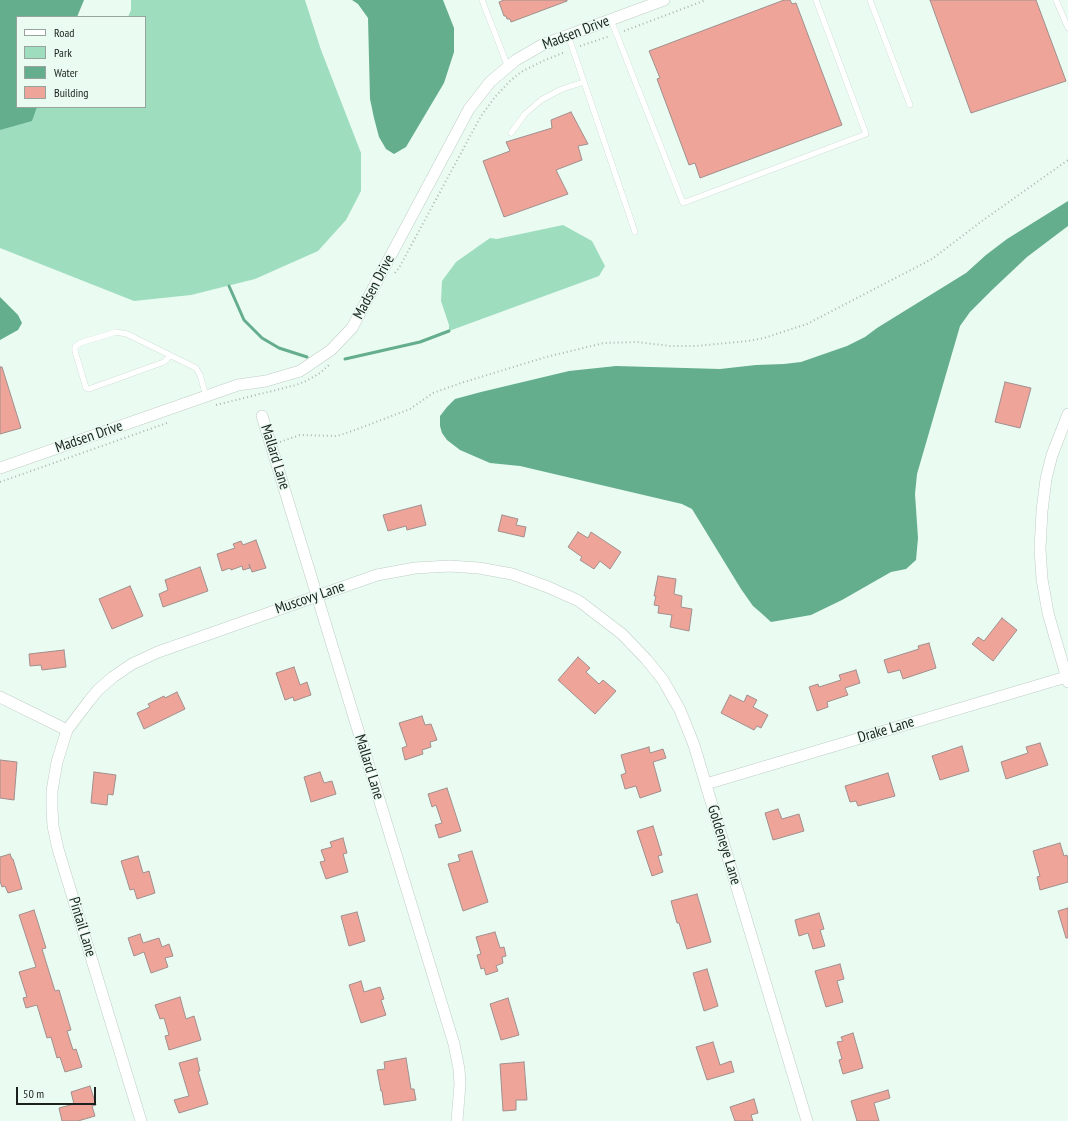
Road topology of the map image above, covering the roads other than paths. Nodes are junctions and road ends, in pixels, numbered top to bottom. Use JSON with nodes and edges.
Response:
{"nodes":[{"id":1,"x":482,"y":0,"type":"edge"},
{"id":2,"x":664,"y":0,"type":"edge"},
{"id":3,"x":816,"y":0,"type":"edge"},
{"id":4,"x":870,"y":0,"type":"edge"},
{"id":5,"x":1056,"y":0,"type":"edge"},
{"id":6,"x":611,"y":20,"type":"junction"},
{"id":7,"x":1068,"y":28,"type":"edge"},
{"id":8,"x":568,"y":35,"type":"junction"},
{"id":9,"x":508,"y":66,"type":"junction"},
{"id":10,"x":584,"y":82,"type":"junction"},
{"id":11,"x":910,"y":105,"type":"dead end"},
{"id":12,"x":511,"y":133,"type":"dead end"},
{"id":13,"x":635,"y":232,"type":"dead end"},
{"id":14,"x":170,"y":356,"type":"junction"},
{"id":15,"x":206,"y":396,"type":"junction"},
{"id":16,"x":1068,"y":414,"type":"edge"},
{"id":17,"x":262,"y":416,"type":"dead end"},
{"id":18,"x":0,"y":468,"type":"edge"},
{"id":19,"x":317,"y":596,"type":"junction"},
{"id":20,"x":582,"y":604,"type":"joint"},
{"id":21,"x":1067,"y":680,"type":"edge"},
{"id":22,"x":0,"y":697,"type":"edge"},
{"id":23,"x":67,"y":730,"type":"junction"},
{"id":24,"x":706,"y":784,"type":"junction"},
{"id":25,"x":141,"y":1121,"type":"edge"},
{"id":26,"x":457,"y":1121,"type":"edge"},
{"id":27,"x":807,"y":1121,"type":"edge"}],
"edges":[{"from":1,"to":9,"type":"lane"},
{"from":2,"to":6,"type":"street","name":"Madsen Drive"},
{"from":3,"to":6,"type":"lane"},
{"from":4,"to":11,"type":"lane"},
{"from":5,"to":7,"type":"lane"},
{"from":6,"to":8,"type":"street","name":"Madsen Drive"},
{"from":8,"to":9,"type":"street","name":"Madsen Drive"},
{"from":8,"to":10,"type":"lane"},
{"from":9,"to":15,"type":"street","name":"Madsen Drive"},
{"from":10,"to":12,"type":"lane"},
{"from":10,"to":13,"type":"lane"},
{"from":14,"to":14,"type":"lane"},
{"from":14,"to":15,"type":"lane"},
{"from":15,"to":18,"type":"street","name":"Madsen Drive"},
{"from":16,"to":21,"type":"street"},
{"from":17,"to":19,"type":"street","name":"Mallard Lane"},
{"from":19,"to":20,"type":"street","name":"Muscovy Lane"},
{"from":19,"to":23,"type":"street","name":"Muscovy Lane"},
{"from":19,"to":26,"type":"street","name":"Mallard Lane"},
{"from":20,"to":24,"type":"street","name":"Goldeneye Lane"},
{"from":21,"to":24,"type":"street","name":"Drake Lane"},
{"from":22,"to":23,"type":"street"},
{"from":23,"to":25,"type":"street","name":"Pintail Lane"},
{"from":24,"to":27,"type":"street","name":"Goldeneye Lane"}]}
